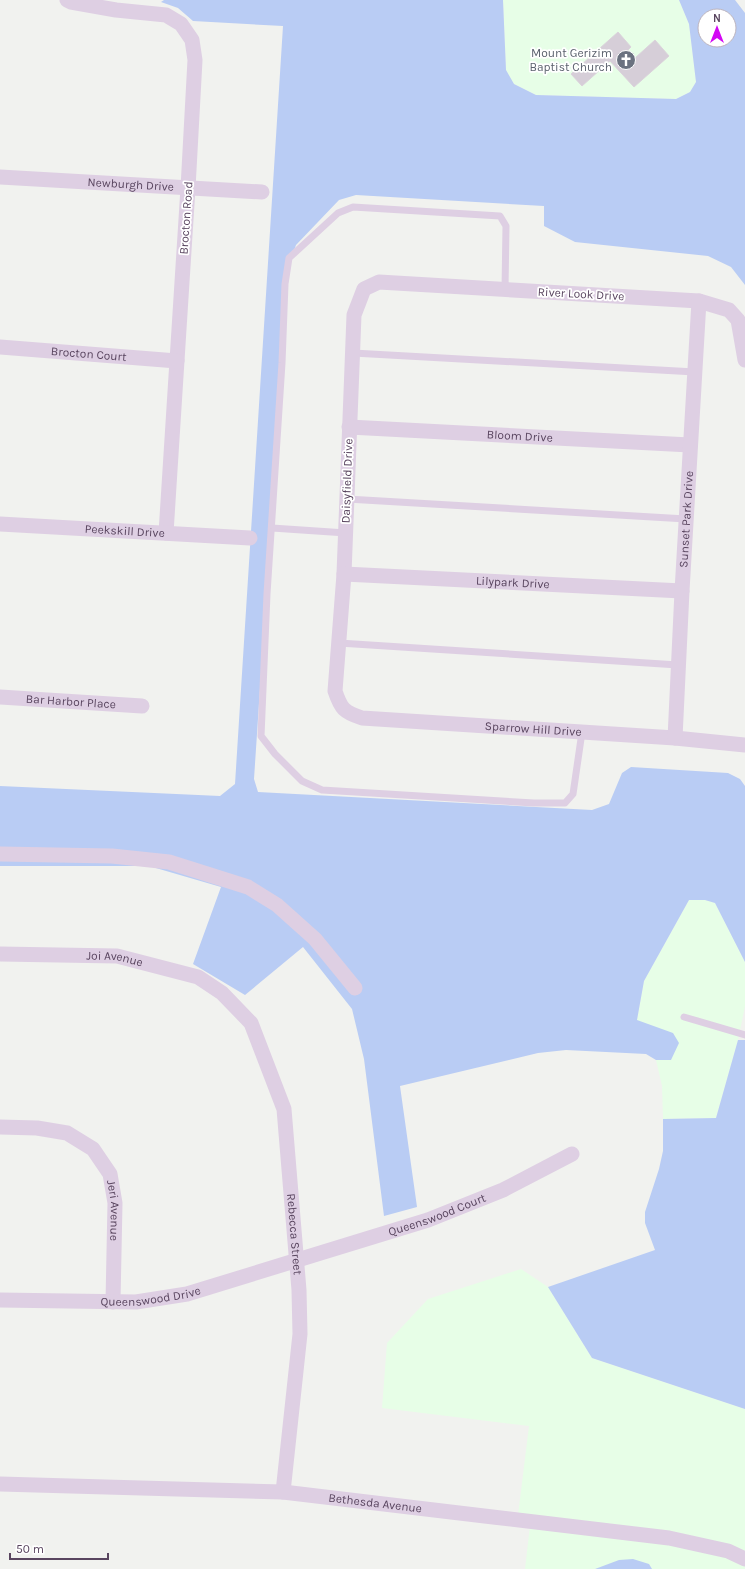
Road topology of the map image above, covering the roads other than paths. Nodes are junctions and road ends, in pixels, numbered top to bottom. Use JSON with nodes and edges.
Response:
{"nodes":[{"id":1,"x":67,"y":0,"type":"edge"},
{"id":2,"x":0,"y":177,"type":"edge"},
{"id":3,"x":188,"y":188,"type":"junction"},
{"id":4,"x":262,"y":192,"type":"dead end"},
{"id":5,"x":379,"y":282,"type":"joint"},
{"id":6,"x":505,"y":290,"type":"junction"},
{"id":7,"x":699,"y":301,"type":"junction"},
{"id":8,"x":0,"y":346,"type":"edge"},
{"id":9,"x":352,"y":353,"type":"junction"},
{"id":10,"x":745,"y":360,"type":"edge"},
{"id":11,"x":177,"y":361,"type":"junction"},
{"id":12,"x":695,"y":372,"type":"junction"},
{"id":13,"x":349,"y":427,"type":"junction"},
{"id":14,"x":690,"y":445,"type":"junction"},
{"id":15,"x":347,"y":499,"type":"junction"},
{"id":16,"x":686,"y":519,"type":"junction"},
{"id":17,"x":0,"y":524,"type":"edge"},
{"id":18,"x":272,"y":528,"type":"junction"},
{"id":19,"x":166,"y":533,"type":"junction"},
{"id":20,"x":346,"y":533,"type":"junction"},
{"id":21,"x":250,"y":538,"type":"dead end"},
{"id":22,"x":344,"y":574,"type":"junction"},
{"id":23,"x":682,"y":591,"type":"junction"},
{"id":24,"x":339,"y":643,"type":"junction"},
{"id":25,"x":678,"y":665,"type":"junction"},
{"id":26,"x":335,"y":691,"type":"joint"},
{"id":27,"x":0,"y":697,"type":"edge"},
{"id":28,"x":142,"y":706,"type":"dead end"},
{"id":29,"x":582,"y":732,"type":"junction"},
{"id":30,"x":675,"y":738,"type":"junction"},
{"id":31,"x":745,"y":745,"type":"edge"},
{"id":32,"x":0,"y":854,"type":"edge"},
{"id":33,"x":0,"y":954,"type":"edge"},
{"id":34,"x":355,"y":988,"type":"dead end"},
{"id":35,"x":222,"y":994,"type":"joint"},
{"id":36,"x":684,"y":1016,"type":"dead end"},
{"id":37,"x":745,"y":1035,"type":"edge"},
{"id":38,"x":0,"y":1127,"type":"edge"},
{"id":39,"x":572,"y":1154,"type":"dead end"},
{"id":40,"x":297,"y":1261,"type":"junction"},
{"id":41,"x":0,"y":1300,"type":"edge"},
{"id":42,"x":113,"y":1302,"type":"junction"},
{"id":43,"x":0,"y":1484,"type":"edge"},
{"id":44,"x":283,"y":1492,"type":"junction"},
{"id":45,"x":745,"y":1559,"type":"edge"}],
"edges":[{"from":1,"to":3,"type":"street","name":"Brocton Road"},
{"from":2,"to":3,"type":"street","name":"Newburgh Drive"},
{"from":3,"to":4,"type":"street","name":"Newburgh Drive"},
{"from":3,"to":11,"type":"street","name":"Brocton Road"},
{"from":5,"to":6,"type":"street","name":"River Look Drive"},
{"from":5,"to":9,"type":"street","name":"Daisyfield Drive"},
{"from":6,"to":7,"type":"street","name":"River Look Drive"},
{"from":6,"to":18,"type":"lane"},
{"from":7,"to":10,"type":"street","name":"River Look Drive"},
{"from":7,"to":12,"type":"street","name":"Sunset Park Drive"},
{"from":8,"to":11,"type":"street","name":"Brocton Court"},
{"from":9,"to":12,"type":"lane"},
{"from":9,"to":13,"type":"street","name":"Daisyfield Drive"},
{"from":11,"to":19,"type":"street","name":"Brocton Road"},
{"from":12,"to":14,"type":"street","name":"Sunset Park Drive"},
{"from":13,"to":14,"type":"street","name":"Bloom Drive"},
{"from":13,"to":15,"type":"street","name":"Daisyfield Drive"},
{"from":14,"to":16,"type":"street","name":"Sunset Park Drive"},
{"from":15,"to":16,"type":"lane"},
{"from":15,"to":20,"type":"street","name":"Daisyfield Drive"},
{"from":16,"to":23,"type":"street","name":"Sunset Park Drive"},
{"from":17,"to":19,"type":"street","name":"Peekskill Drive"},
{"from":18,"to":20,"type":"lane"},
{"from":18,"to":29,"type":"lane"},
{"from":19,"to":21,"type":"street","name":"Peekskill Drive"},
{"from":20,"to":22,"type":"street","name":"Daisyfield Drive"},
{"from":22,"to":23,"type":"street","name":"Lilypark Drive"},
{"from":22,"to":24,"type":"street","name":"Daisyfield Drive"},
{"from":23,"to":25,"type":"street","name":"Sunset Park Drive"},
{"from":24,"to":25,"type":"lane"},
{"from":24,"to":26,"type":"street","name":"Daisyfield Drive"},
{"from":25,"to":30,"type":"street","name":"Sunset Park Drive"},
{"from":26,"to":29,"type":"street","name":"Sparrow Hill Drive"},
{"from":27,"to":28,"type":"street","name":"Bar Harbor Place"},
{"from":29,"to":30,"type":"street","name":"Sparrow Hill Drive"},
{"from":30,"to":31,"type":"street","name":"Sparrow Hill Drive"},
{"from":32,"to":34,"type":"street"},
{"from":33,"to":35,"type":"street","name":"Joi Avenue"},
{"from":35,"to":40,"type":"street","name":"Rebecca Street"},
{"from":36,"to":37,"type":"lane"},
{"from":38,"to":42,"type":"street","name":"Jeri Avenue"},
{"from":39,"to":40,"type":"street","name":"Queenswood Court"},
{"from":40,"to":42,"type":"street","name":"Queenswood Drive"},
{"from":40,"to":44,"type":"street","name":"Rebecca Street"},
{"from":41,"to":42,"type":"street","name":"Queenswood Drive"},
{"from":43,"to":44,"type":"street","name":"Bethesda Avenue"},
{"from":44,"to":45,"type":"street","name":"Bethesda Avenue"}]}
